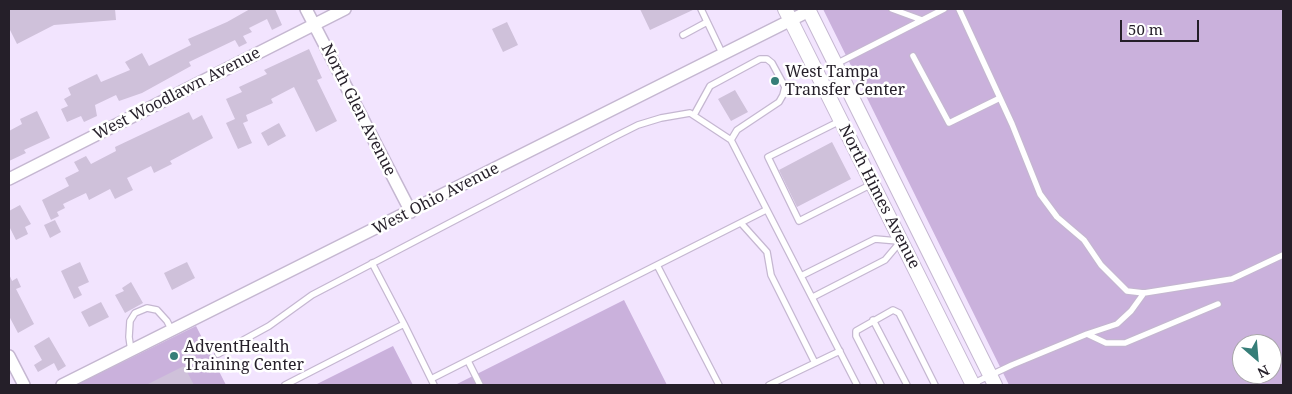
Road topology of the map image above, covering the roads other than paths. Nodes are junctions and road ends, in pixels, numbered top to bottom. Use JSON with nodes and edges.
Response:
{"nodes":[{"id":1,"x":306,"y":9,"type":"edge"},
{"id":2,"x":344,"y":9,"type":"edge"},
{"id":3,"x":701,"y":9,"type":"edge"},
{"id":4,"x":810,"y":9,"type":"edge"},
{"id":5,"x":892,"y":9,"type":"edge"},
{"id":6,"x":944,"y":9,"type":"edge"},
{"id":7,"x":959,"y":9,"type":"edge"},
{"id":8,"x":788,"y":14,"type":"edge"},
{"id":9,"x":922,"y":20,"type":"junction"},
{"id":10,"x":707,"y":22,"type":"junction"},
{"id":11,"x":314,"y":24,"type":"junction"},
{"id":12,"x":683,"y":35,"type":"dead end"},
{"id":13,"x":723,"y":55,"type":"junction"},
{"id":14,"x":913,"y":56,"type":"dead end"},
{"id":15,"x":836,"y":64,"type":"junction"},
{"id":16,"x":1000,"y":98,"type":"junction"},
{"id":17,"x":694,"y":116,"type":"junction"},
{"id":18,"x":840,"y":121,"type":"junction"},
{"id":19,"x":731,"y":140,"type":"junction"},
{"id":20,"x":9,"y":179,"type":"edge"},
{"id":21,"x":872,"y":184,"type":"junction"},
{"id":22,"x":766,"y":210,"type":"junction"},
{"id":23,"x":411,"y":212,"type":"junction"},
{"id":24,"x":741,"y":223,"type":"junction"},
{"id":25,"x":918,"y":231,"type":"junction"},
{"id":26,"x":901,"y":241,"type":"junction"},
{"id":27,"x":1283,"y":256,"type":"edge"},
{"id":28,"x":372,"y":263,"type":"junction"},
{"id":29,"x":657,"y":265,"type":"junction"},
{"id":30,"x":801,"y":276,"type":"junction"},
{"id":31,"x":1144,"y":293,"type":"junction"},
{"id":32,"x":813,"y":297,"type":"junction"},
{"id":33,"x":1218,"y":304,"type":"dead end"},
{"id":34,"x":874,"y":320,"type":"junction"},
{"id":35,"x":404,"y":324,"type":"junction"},
{"id":36,"x":172,"y":331,"type":"junction"},
{"id":37,"x":1087,"y":334,"type":"junction"},
{"id":38,"x":131,"y":351,"type":"junction"},
{"id":39,"x":840,"y":351,"type":"junction"},
{"id":40,"x":218,"y":354,"type":"dead end"},
{"id":41,"x":9,"y":356,"type":"edge"},
{"id":42,"x":468,"y":361,"type":"junction"},
{"id":43,"x":815,"y":363,"type":"junction"},
{"id":44,"x":993,"y":381,"type":"edge"},
{"id":45,"x":432,"y":382,"type":"edge"},
{"id":46,"x":24,"y":385,"type":"edge"},
{"id":47,"x":62,"y":385,"type":"edge"},
{"id":48,"x":285,"y":385,"type":"edge"},
{"id":49,"x":480,"y":385,"type":"edge"},
{"id":50,"x":719,"y":385,"type":"edge"},
{"id":51,"x":769,"y":385,"type":"edge"},
{"id":52,"x":857,"y":385,"type":"edge"},
{"id":53,"x":881,"y":385,"type":"edge"},
{"id":54,"x":906,"y":385,"type":"edge"},
{"id":55,"x":935,"y":385,"type":"edge"},
{"id":56,"x":972,"y":385,"type":"edge"}],
"edges":[{"from":1,"to":11,"type":"street","name":"North Glen Avenue"},
{"from":2,"to":11,"type":"street","name":"West Woodlawn Avenue"},
{"from":3,"to":10,"type":"lane"},
{"from":4,"to":8,"type":"street","name":"West Ohio Avenue"},
{"from":4,"to":15,"type":"street","name":"North Himes Avenue"},
{"from":5,"to":9,"type":"lane"},
{"from":6,"to":9,"type":"lane"},
{"from":7,"to":16,"type":"lane"},
{"from":8,"to":13,"type":"street","name":"West Ohio Avenue"},
{"from":8,"to":18,"type":"street","name":"North Himes Avenue"},
{"from":9,"to":15,"type":"lane"},
{"from":10,"to":12,"type":"lane"},
{"from":10,"to":13,"type":"lane"},
{"from":11,"to":20,"type":"street","name":"West Woodlawn Avenue"},
{"from":11,"to":23,"type":"street","name":"North Glen Avenue"},
{"from":13,"to":23,"type":"street","name":"West Ohio Avenue"},
{"from":14,"to":16,"type":"lane"},
{"from":15,"to":25,"type":"street","name":"North Himes Avenue"},
{"from":16,"to":31,"type":"lane"},
{"from":17,"to":19,"type":"lane"},
{"from":17,"to":19,"type":"lane"},
{"from":17,"to":28,"type":"lane"},
{"from":18,"to":21,"type":"street","name":"North Himes Avenue"},
{"from":18,"to":21,"type":"lane"},
{"from":19,"to":22,"type":"lane"},
{"from":21,"to":26,"type":"street","name":"North Himes Avenue"},
{"from":22,"to":24,"type":"lane"},
{"from":22,"to":30,"type":"lane"},
{"from":23,"to":36,"type":"street","name":"West Ohio Avenue"},
{"from":24,"to":29,"type":"lane"},
{"from":24,"to":43,"type":"lane"},
{"from":25,"to":26,"type":"street"},
{"from":25,"to":44,"type":"street","name":"North Himes Avenue"},
{"from":26,"to":30,"type":"lane"},
{"from":26,"to":32,"type":"lane"},
{"from":26,"to":56,"type":"street","name":"North Himes Avenue"},
{"from":27,"to":31,"type":"lane"},
{"from":28,"to":35,"type":"lane"},
{"from":28,"to":40,"type":"lane"},
{"from":29,"to":42,"type":"lane"},
{"from":29,"to":50,"type":"lane"},
{"from":30,"to":32,"type":"lane"},
{"from":31,"to":37,"type":"lane"},
{"from":32,"to":39,"type":"lane"},
{"from":33,"to":37,"type":"lane"},
{"from":34,"to":53,"type":"lane"},
{"from":34,"to":54,"type":"lane"},
{"from":34,"to":55,"type":"lane"},
{"from":35,"to":45,"type":"lane"},
{"from":35,"to":48,"type":"lane"},
{"from":36,"to":38,"type":"street","name":"West Ohio Avenue"},
{"from":36,"to":38,"type":"lane"},
{"from":37,"to":44,"type":"lane"},
{"from":38,"to":47,"type":"street","name":"West Ohio Avenue"},
{"from":39,"to":43,"type":"lane"},
{"from":39,"to":52,"type":"lane"},
{"from":41,"to":46,"type":"street"},
{"from":42,"to":45,"type":"lane"},
{"from":42,"to":49,"type":"lane"},
{"from":43,"to":51,"type":"lane"},
{"from":44,"to":56,"type":"lane"}]}
